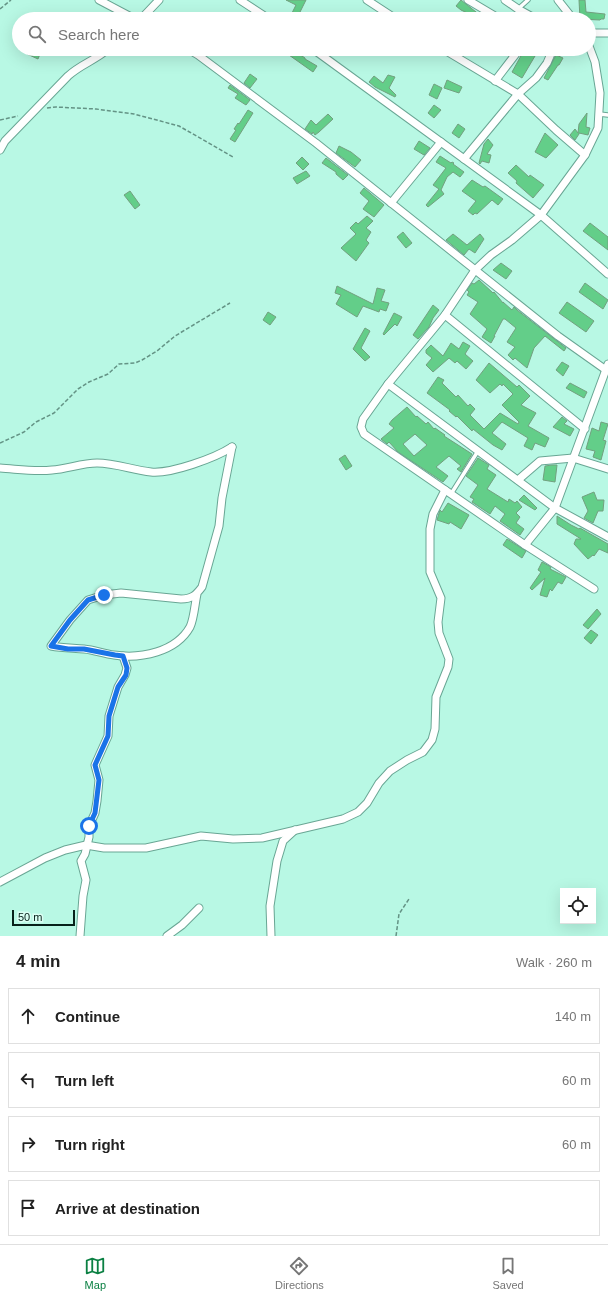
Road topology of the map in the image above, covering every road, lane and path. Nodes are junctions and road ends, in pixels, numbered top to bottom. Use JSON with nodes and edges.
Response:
{"nodes":[{"id":1,"x":11,"y":0,"type":"edge"},
{"id":2,"x":100,"y":0,"type":"edge"},
{"id":3,"x":160,"y":0,"type":"edge"},
{"id":4,"x":240,"y":0,"type":"edge"},
{"id":5,"x":367,"y":0,"type":"edge"},
{"id":6,"x":468,"y":0,"type":"edge"},
{"id":7,"x":504,"y":0,"type":"edge"},
{"id":8,"x":528,"y":0,"type":"edge"},
{"id":9,"x":558,"y":0,"type":"edge"},
{"id":10,"x":0,"y":9,"type":"edge"},
{"id":11,"x":518,"y":9,"type":"junction"},
{"id":12,"x":123,"y":12,"type":"edge"},
{"id":13,"x":148,"y":12,"type":"edge"},
{"id":14,"x":258,"y":12,"type":"edge"},
{"id":15,"x":385,"y":12,"type":"edge"},
{"id":16,"x":488,"y":12,"type":"edge"},
{"id":17,"x":523,"y":12,"type":"edge"},
{"id":18,"x":567,"y":12,"type":"edge"},
{"id":19,"x":596,"y":33,"type":"edge"},
{"id":20,"x":608,"y":33,"type":"edge"},
{"id":21,"x":99,"y":56,"type":"edge"},
{"id":22,"x":199,"y":56,"type":"edge"},
{"id":23,"x":323,"y":56,"type":"edge"},
{"id":24,"x":454,"y":56,"type":"edge"},
{"id":25,"x":514,"y":56,"type":"edge"},
{"id":26,"x":550,"y":56,"type":"edge"},
{"id":27,"x":593,"y":56,"type":"edge"},
{"id":28,"x":495,"y":81,"type":"junction"},
{"id":29,"x":518,"y":94,"type":"junction"},
{"id":30,"x":33,"y":112,"type":"junction"},
{"id":31,"x":599,"y":114,"type":"junction"},
{"id":32,"x":608,"y":115,"type":"edge"},
{"id":33,"x":0,"y":120,"type":"edge"},
{"id":34,"x":441,"y":142,"type":"junction"},
{"id":35,"x":0,"y":150,"type":"edge"},
{"id":36,"x":585,"y":155,"type":"junction"},
{"id":37,"x":232,"y":157,"type":"dead end"},
{"id":38,"x":464,"y":159,"type":"junction"},
{"id":39,"x":391,"y":203,"type":"junction"},
{"id":40,"x":541,"y":215,"type":"junction"},
{"id":41,"x":475,"y":270,"type":"junction"},
{"id":42,"x":608,"y":274,"type":"edge"},
{"id":43,"x":230,"y":303,"type":"dead end"},
{"id":44,"x":445,"y":316,"type":"junction"},
{"id":45,"x":607,"y":367,"type":"edge"},
{"id":46,"x":388,"y":384,"type":"junction"},
{"id":47,"x":585,"y":429,"type":"junction"},
{"id":48,"x":0,"y":444,"type":"edge"},
{"id":49,"x":478,"y":451,"type":"junction"},
{"id":50,"x":572,"y":458,"type":"junction"},
{"id":51,"x":0,"y":468,"type":"edge"},
{"id":52,"x":608,"y":469,"type":"edge"},
{"id":53,"x":518,"y":480,"type":"junction"},
{"id":54,"x":448,"y":492,"type":"junction"},
{"id":55,"x":555,"y":508,"type":"junction"},
{"id":56,"x":608,"y":537,"type":"edge"},
{"id":57,"x":525,"y":545,"type":"junction"},
{"id":58,"x":594,"y":589,"type":"dead end"},
{"id":59,"x":197,"y":594,"type":"junction"},
{"id":60,"x":123,"y":656,"type":"junction"},
{"id":61,"x":295,"y":830,"type":"junction"},
{"id":62,"x":86,"y":845,"type":"junction"},
{"id":63,"x":0,"y":882,"type":"edge"},
{"id":64,"x":409,"y":899,"type":"dead end"},
{"id":65,"x":199,"y":908,"type":"dead end"},
{"id":66,"x":80,"y":936,"type":"edge"},
{"id":67,"x":167,"y":936,"type":"edge"},
{"id":68,"x":270,"y":936,"type":"edge"},
{"id":69,"x":396,"y":936,"type":"edge"}],
"edges":[{"from":1,"to":10,"type":"path"},
{"from":2,"to":12,"type":"street"},
{"from":3,"to":13,"type":"street"},
{"from":4,"to":14,"type":"street"},
{"from":5,"to":15,"type":"street"},
{"from":6,"to":16,"type":"street"},
{"from":7,"to":11,"type":"street"},
{"from":8,"to":11,"type":"lane"},
{"from":9,"to":18,"type":"street"},
{"from":11,"to":17,"type":"street"},
{"from":19,"to":20,"type":"street"},
{"from":21,"to":30,"type":"street"},
{"from":22,"to":39,"type":"street"},
{"from":23,"to":34,"type":"street"},
{"from":24,"to":28,"type":"street"},
{"from":25,"to":28,"type":"street"},
{"from":26,"to":29,"type":"street"},
{"from":27,"to":31,"type":"street"},
{"from":28,"to":29,"type":"street"},
{"from":29,"to":36,"type":"street"},
{"from":29,"to":38,"type":"street"},
{"from":30,"to":33,"type":"path"},
{"from":30,"to":35,"type":"street"},
{"from":30,"to":37,"type":"path"},
{"from":31,"to":32,"type":"lane"},
{"from":31,"to":36,"type":"street"},
{"from":34,"to":38,"type":"street"},
{"from":34,"to":39,"type":"street"},
{"from":36,"to":40,"type":"street"},
{"from":38,"to":40,"type":"street"},
{"from":39,"to":41,"type":"street"},
{"from":40,"to":41,"type":"street"},
{"from":40,"to":42,"type":"street"},
{"from":41,"to":44,"type":"street"},
{"from":41,"to":45,"type":"street"},
{"from":43,"to":48,"type":"path"},
{"from":44,"to":46,"type":"street"},
{"from":44,"to":47,"type":"street"},
{"from":45,"to":47,"type":"street"},
{"from":46,"to":49,"type":"street"},
{"from":46,"to":54,"type":"street"},
{"from":47,"to":50,"type":"street"},
{"from":49,"to":53,"type":"street"},
{"from":49,"to":54,"type":"lane"},
{"from":50,"to":52,"type":"street"},
{"from":50,"to":53,"type":"street"},
{"from":50,"to":55,"type":"street"},
{"from":51,"to":59,"type":"street"},
{"from":53,"to":55,"type":"street"},
{"from":54,"to":57,"type":"street"},
{"from":54,"to":61,"type":"street"},
{"from":55,"to":56,"type":"street"},
{"from":55,"to":57,"type":"street"},
{"from":57,"to":58,"type":"street"},
{"from":59,"to":60,"type":"street"},
{"from":59,"to":60,"type":"street"},
{"from":60,"to":62,"type":"street"},
{"from":61,"to":62,"type":"street"},
{"from":61,"to":68,"type":"street"},
{"from":62,"to":63,"type":"street"},
{"from":62,"to":66,"type":"street"},
{"from":64,"to":69,"type":"path"},
{"from":65,"to":67,"type":"street"}]}
